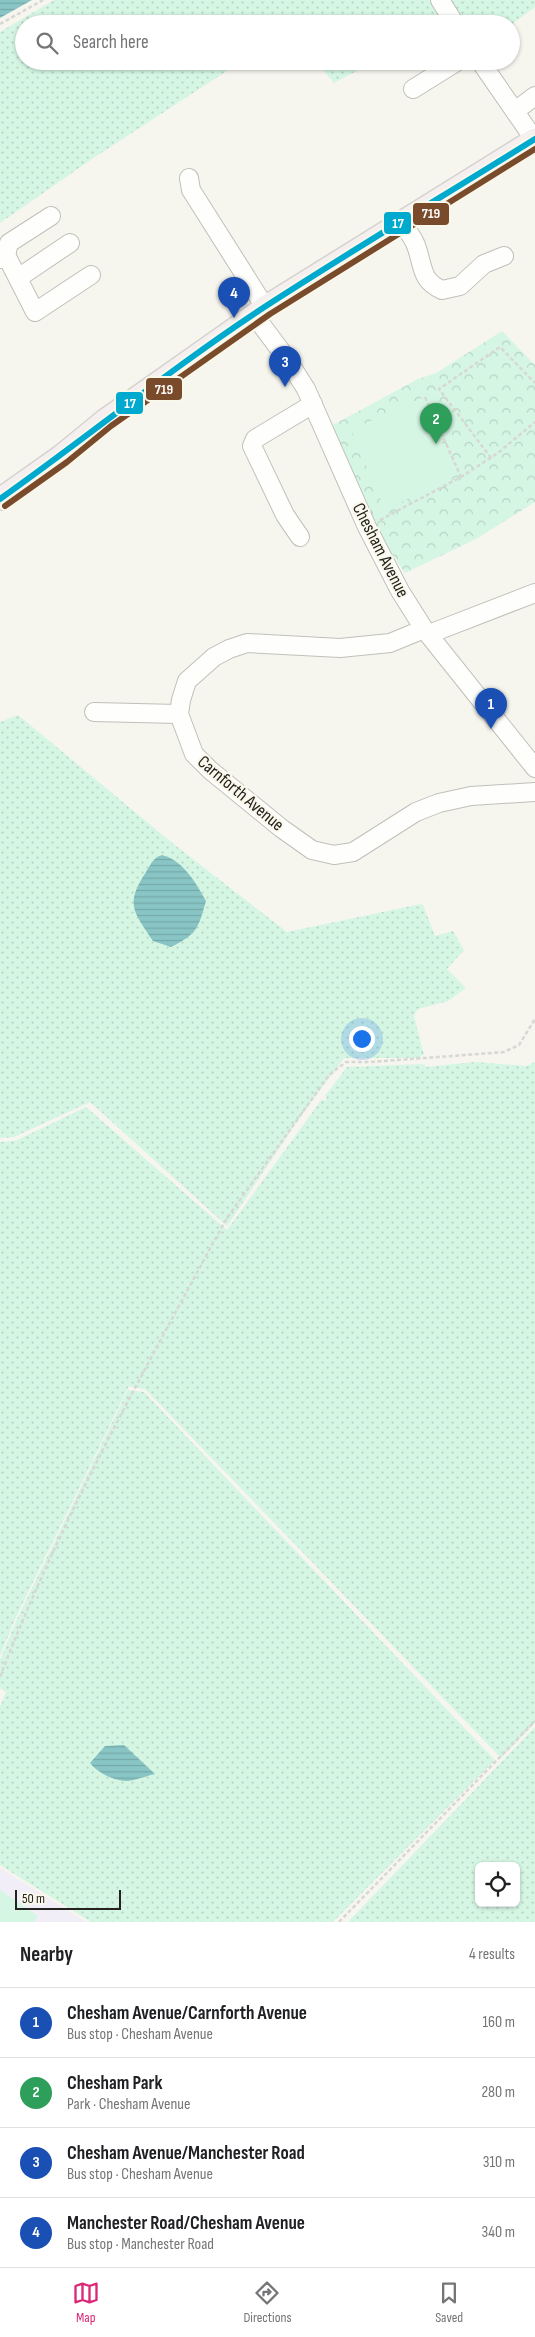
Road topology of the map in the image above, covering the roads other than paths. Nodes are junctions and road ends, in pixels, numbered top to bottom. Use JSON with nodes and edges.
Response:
{"nodes":[{"id":1,"x":440,"y":0,"type":"edge"},
{"id":2,"x":449,"y":15,"type":"edge"},
{"id":3,"x":444,"y":70,"type":"edge"},
{"id":4,"x":486,"y":70,"type":"edge"},
{"id":5,"x":413,"y":89,"type":"dead end"},
{"id":6,"x":535,"y":96,"type":"edge"},
{"id":7,"x":515,"y":111,"type":"junction"},
{"id":8,"x":533,"y":144,"type":"edge"},
{"id":9,"x":189,"y":178,"type":"dead end"},
{"id":10,"x":51,"y":216,"type":"dead end"},
{"id":11,"x":402,"y":223,"type":"junction"},
{"id":12,"x":70,"y":243,"type":"dead end"},
{"id":13,"x":504,"y":256,"type":"dead end"},
{"id":14,"x":3,"y":257,"type":"edge"},
{"id":15,"x":91,"y":276,"type":"dead end"},
{"id":16,"x":18,"y":278,"type":"junction"},
{"id":17,"x":259,"y":311,"type":"junction"},
{"id":18,"x":313,"y":404,"type":"junction"},
{"id":19,"x":0,"y":499,"type":"edge"},
{"id":20,"x":300,"y":537,"type":"dead end"},
{"id":21,"x":535,"y":593,"type":"edge"},
{"id":22,"x":427,"y":632,"type":"junction"},
{"id":23,"x":94,"y":712,"type":"dead end"},
{"id":24,"x":179,"y":714,"type":"junction"},
{"id":25,"x":535,"y":768,"type":"edge"},
{"id":26,"x":535,"y":792,"type":"edge"}],
"edges":[{"from":1,"to":2,"type":"street"},
{"from":3,"to":5,"type":"street"},
{"from":4,"to":7,"type":"street"},
{"from":6,"to":7,"type":"street"},
{"from":7,"to":8,"type":"street"},
{"from":8,"to":11,"type":"main road"},
{"from":9,"to":17,"type":"street","name":"Chesham Avenue"},
{"from":10,"to":14,"type":"street"},
{"from":11,"to":13,"type":"street"},
{"from":11,"to":17,"type":"main road"},
{"from":12,"to":16,"type":"street"},
{"from":14,"to":16,"type":"street"},
{"from":15,"to":16,"type":"street"},
{"from":17,"to":18,"type":"street","name":"Chesham Avenue"},
{"from":17,"to":19,"type":"main road"},
{"from":18,"to":20,"type":"street"},
{"from":18,"to":22,"type":"street","name":"Chesham Avenue"},
{"from":21,"to":22,"type":"street"},
{"from":22,"to":24,"type":"street"},
{"from":22,"to":25,"type":"street","name":"Chesham Avenue"},
{"from":23,"to":24,"type":"street"},
{"from":24,"to":26,"type":"street","name":"Carnforth Avenue"}]}
